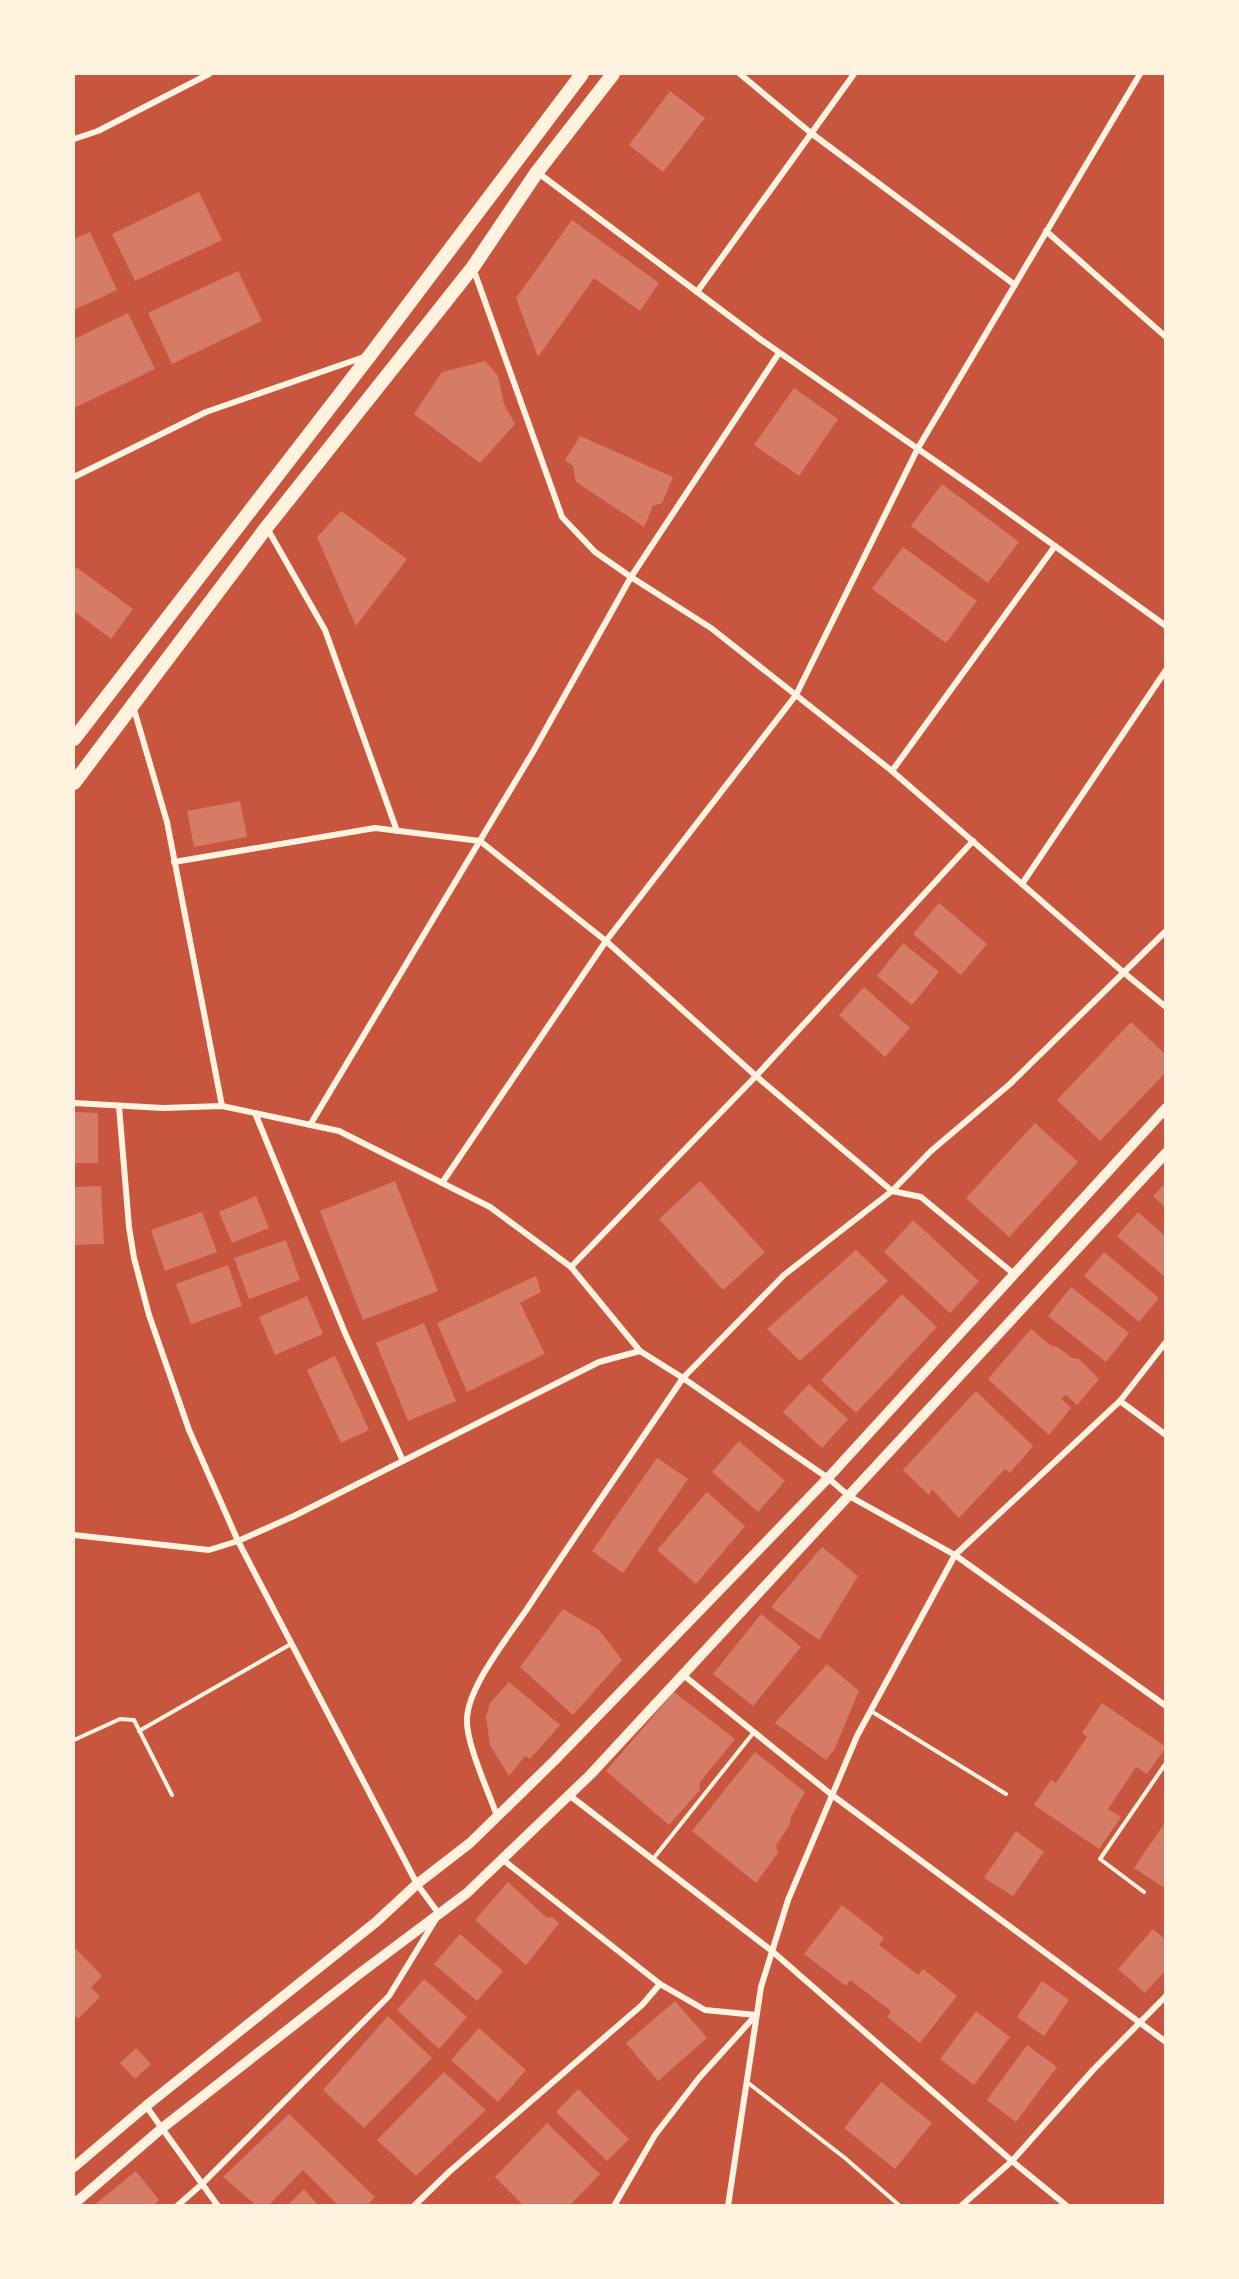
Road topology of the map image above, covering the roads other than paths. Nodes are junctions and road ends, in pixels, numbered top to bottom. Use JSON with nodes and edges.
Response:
{"nodes":[{"id":1,"x":209,"y":74,"type":"edge"},
{"id":2,"x":582,"y":74,"type":"edge"},
{"id":3,"x":613,"y":74,"type":"edge"},
{"id":4,"x":740,"y":74,"type":"edge"},
{"id":5,"x":854,"y":74,"type":"edge"},
{"id":6,"x":1140,"y":74,"type":"edge"},
{"id":7,"x":811,"y":133,"type":"junction"},
{"id":8,"x":74,"y":139,"type":"edge"},
{"id":9,"x":537,"y":172,"type":"junction"},
{"id":10,"x":1047,"y":231,"type":"junction"},
{"id":11,"x":472,"y":267,"type":"junction"},
{"id":12,"x":1015,"y":285,"type":"junction"},
{"id":13,"x":697,"y":292,"type":"junction"},
{"id":14,"x":1166,"y":337,"type":"edge"},
{"id":15,"x":779,"y":353,"type":"junction"},
{"id":16,"x":371,"y":354,"type":"junction"},
{"id":17,"x":918,"y":448,"type":"junction"},
{"id":18,"x":74,"y":477,"type":"edge"},
{"id":19,"x":266,"y":528,"type":"junction"},
{"id":20,"x":1055,"y":546,"type":"junction"},
{"id":21,"x":631,"y":577,"type":"junction"},
{"id":22,"x":1166,"y":626,"type":"edge"},
{"id":23,"x":1166,"y":670,"type":"edge"},
{"id":24,"x":796,"y":694,"type":"junction"},
{"id":25,"x":132,"y":705,"type":"junction"},
{"id":26,"x":74,"y":739,"type":"edge"},
{"id":27,"x":892,"y":771,"type":"junction"},
{"id":28,"x":74,"y":783,"type":"edge"},
{"id":29,"x":397,"y":831,"type":"junction"},
{"id":30,"x":480,"y":841,"type":"junction"},
{"id":31,"x":973,"y":841,"type":"junction"},
{"id":32,"x":174,"y":862,"type":"junction"},
{"id":33,"x":1022,"y":884,"type":"junction"},
{"id":34,"x":1166,"y":931,"type":"edge"},
{"id":35,"x":606,"y":940,"type":"junction"},
{"id":36,"x":1123,"y":972,"type":"junction"},
{"id":37,"x":1166,"y":1007,"type":"edge"},
{"id":38,"x":756,"y":1076,"type":"junction"},
{"id":39,"x":74,"y":1103,"type":"edge"},
{"id":40,"x":119,"y":1106,"type":"junction"},
{"id":41,"x":222,"y":1106,"type":"junction"},
{"id":42,"x":1166,"y":1108,"type":"edge"},
{"id":43,"x":255,"y":1113,"type":"junction"},
{"id":44,"x":310,"y":1125,"type":"junction"},
{"id":45,"x":1166,"y":1153,"type":"edge"},
{"id":46,"x":442,"y":1183,"type":"junction"},
{"id":47,"x":892,"y":1191,"type":"junction"},
{"id":48,"x":571,"y":1267,"type":"junction"},
{"id":49,"x":1014,"y":1274,"type":"junction"},
{"id":50,"x":1166,"y":1342,"type":"edge"},
{"id":51,"x":639,"y":1351,"type":"junction"},
{"id":52,"x":683,"y":1378,"type":"junction"},
{"id":53,"x":1120,"y":1401,"type":"junction"},
{"id":54,"x":1166,"y":1434,"type":"edge"},
{"id":55,"x":403,"y":1461,"type":"junction"},
{"id":56,"x":828,"y":1478,"type":"junction"},
{"id":57,"x":849,"y":1496,"type":"junction"},
{"id":58,"x":74,"y":1534,"type":"edge"},
{"id":59,"x":238,"y":1541,"type":"junction"},
{"id":60,"x":955,"y":1555,"type":"junction"},
{"id":61,"x":292,"y":1644,"type":"junction"},
{"id":62,"x":682,"y":1674,"type":"junction"},
{"id":63,"x":1166,"y":1706,"type":"edge"},
{"id":64,"x":871,"y":1710,"type":"junction"},
{"id":65,"x":139,"y":1731,"type":"junction"},
{"id":66,"x":754,"y":1732,"type":"junction"},
{"id":67,"x":74,"y":1740,"type":"edge"},
{"id":68,"x":1166,"y":1763,"type":"edge"},
{"id":69,"x":1006,"y":1794,"type":"dead end"},
{"id":70,"x":172,"y":1795,"type":"dead end"},
{"id":71,"x":569,"y":1795,"type":"junction"},
{"id":72,"x":832,"y":1795,"type":"junction"},
{"id":73,"x":497,"y":1816,"type":"junction"},
{"id":74,"x":502,"y":1859,"type":"junction"},
{"id":75,"x":653,"y":1859,"type":"junction"},
{"id":76,"x":417,"y":1884,"type":"junction"},
{"id":77,"x":1144,"y":1892,"type":"dead end"},
{"id":78,"x":439,"y":1914,"type":"junction"},
{"id":79,"x":772,"y":1951,"type":"junction"},
{"id":80,"x":660,"y":1984,"type":"junction"},
{"id":81,"x":1166,"y":1996,"type":"edge"},
{"id":82,"x":756,"y":2015,"type":"junction"},
{"id":83,"x":1140,"y":2022,"type":"junction"},
{"id":84,"x":1166,"y":2042,"type":"edge"},
{"id":85,"x":746,"y":2082,"type":"junction"},
{"id":86,"x":146,"y":2106,"type":"junction"},
{"id":87,"x":161,"y":2129,"type":"junction"},
{"id":88,"x":1011,"y":2161,"type":"junction"},
{"id":89,"x":76,"y":2162,"type":"edge"},
{"id":90,"x":202,"y":2184,"type":"junction"},
{"id":91,"x":74,"y":2204,"type":"edge"},
{"id":92,"x":177,"y":2205,"type":"edge"},
{"id":93,"x":218,"y":2205,"type":"edge"},
{"id":94,"x":415,"y":2205,"type":"edge"},
{"id":95,"x":614,"y":2205,"type":"edge"},
{"id":96,"x":728,"y":2205,"type":"edge"},
{"id":97,"x":900,"y":2205,"type":"edge"},
{"id":98,"x":960,"y":2205,"type":"edge"},
{"id":99,"x":1067,"y":2205,"type":"edge"}],
"edges":[{"from":1,"to":8,"type":"street"},
{"from":2,"to":16,"type":"highway"},
{"from":3,"to":9,"type":"highway"},
{"from":4,"to":7,"type":"street"},
{"from":5,"to":7,"type":"street"},
{"from":6,"to":10,"type":"street"},
{"from":7,"to":12,"type":"street"},
{"from":7,"to":13,"type":"street"},
{"from":9,"to":11,"type":"highway"},
{"from":9,"to":13,"type":"street"},
{"from":10,"to":12,"type":"street"},
{"from":10,"to":14,"type":"street"},
{"from":11,"to":19,"type":"highway"},
{"from":11,"to":21,"type":"street"},
{"from":12,"to":17,"type":"street"},
{"from":13,"to":15,"type":"street"},
{"from":15,"to":17,"type":"street"},
{"from":15,"to":21,"type":"street"},
{"from":16,"to":18,"type":"street"},
{"from":16,"to":26,"type":"highway"},
{"from":17,"to":20,"type":"street"},
{"from":17,"to":24,"type":"street"},
{"from":19,"to":25,"type":"highway"},
{"from":19,"to":29,"type":"street"},
{"from":20,"to":22,"type":"street"},
{"from":20,"to":27,"type":"street"},
{"from":21,"to":24,"type":"street"},
{"from":21,"to":30,"type":"street"},
{"from":23,"to":33,"type":"street"},
{"from":24,"to":27,"type":"street"},
{"from":24,"to":35,"type":"street"},
{"from":25,"to":28,"type":"highway"},
{"from":25,"to":32,"type":"street"},
{"from":27,"to":31,"type":"street"},
{"from":29,"to":30,"type":"street"},
{"from":29,"to":32,"type":"street"},
{"from":30,"to":35,"type":"street"},
{"from":30,"to":44,"type":"street"},
{"from":31,"to":33,"type":"street"},
{"from":31,"to":38,"type":"street"},
{"from":32,"to":41,"type":"street"},
{"from":33,"to":36,"type":"street"},
{"from":34,"to":36,"type":"street"},
{"from":35,"to":38,"type":"street"},
{"from":35,"to":46,"type":"street"},
{"from":36,"to":37,"type":"street"},
{"from":36,"to":47,"type":"street"},
{"from":38,"to":47,"type":"street"},
{"from":38,"to":48,"type":"street"},
{"from":39,"to":40,"type":"street"},
{"from":40,"to":41,"type":"street"},
{"from":40,"to":59,"type":"street"},
{"from":41,"to":43,"type":"street"},
{"from":42,"to":49,"type":"street"},
{"from":43,"to":44,"type":"street"},
{"from":43,"to":55,"type":"street"},
{"from":44,"to":46,"type":"street"},
{"from":45,"to":57,"type":"street"},
{"from":46,"to":48,"type":"street"},
{"from":47,"to":49,"type":"street"},
{"from":47,"to":52,"type":"street"},
{"from":48,"to":51,"type":"street"},
{"from":49,"to":56,"type":"street"},
{"from":50,"to":53,"type":"street"},
{"from":51,"to":52,"type":"street"},
{"from":51,"to":55,"type":"street"},
{"from":52,"to":56,"type":"street"},
{"from":52,"to":73,"type":"street"},
{"from":53,"to":54,"type":"street"},
{"from":53,"to":60,"type":"street"},
{"from":55,"to":59,"type":"street"},
{"from":56,"to":57,"type":"street"},
{"from":56,"to":73,"type":"street"},
{"from":57,"to":60,"type":"street"},
{"from":57,"to":62,"type":"street"},
{"from":58,"to":59,"type":"street"},
{"from":59,"to":61,"type":"street"},
{"from":60,"to":63,"type":"street"},
{"from":60,"to":64,"type":"street"},
{"from":61,"to":65,"type":"lane"},
{"from":61,"to":76,"type":"street"},
{"from":62,"to":66,"type":"street"},
{"from":62,"to":71,"type":"street"},
{"from":64,"to":69,"type":"lane"},
{"from":64,"to":72,"type":"street"},
{"from":65,"to":67,"type":"lane"},
{"from":65,"to":70,"type":"lane"},
{"from":66,"to":72,"type":"street"},
{"from":66,"to":75,"type":"lane"},
{"from":68,"to":77,"type":"lane"},
{"from":71,"to":74,"type":"street"},
{"from":71,"to":75,"type":"street"},
{"from":72,"to":79,"type":"street"},
{"from":72,"to":83,"type":"street"},
{"from":73,"to":76,"type":"street"},
{"from":74,"to":78,"type":"street"},
{"from":74,"to":80,"type":"street"},
{"from":75,"to":79,"type":"street"},
{"from":76,"to":78,"type":"street"},
{"from":76,"to":86,"type":"street"},
{"from":78,"to":87,"type":"street"},
{"from":78,"to":90,"type":"street"},
{"from":79,"to":82,"type":"street"},
{"from":79,"to":88,"type":"street"},
{"from":80,"to":82,"type":"street"},
{"from":80,"to":94,"type":"street"},
{"from":81,"to":83,"type":"street"},
{"from":82,"to":85,"type":"street"},
{"from":82,"to":95,"type":"street"},
{"from":83,"to":84,"type":"street"},
{"from":83,"to":88,"type":"street"},
{"from":85,"to":96,"type":"street"},
{"from":85,"to":97,"type":"lane"},
{"from":86,"to":87,"type":"street"},
{"from":86,"to":89,"type":"street"},
{"from":87,"to":90,"type":"street"},
{"from":87,"to":91,"type":"street"},
{"from":88,"to":98,"type":"street"},
{"from":88,"to":99,"type":"street"},
{"from":90,"to":92,"type":"street"},
{"from":90,"to":93,"type":"street"}]}
